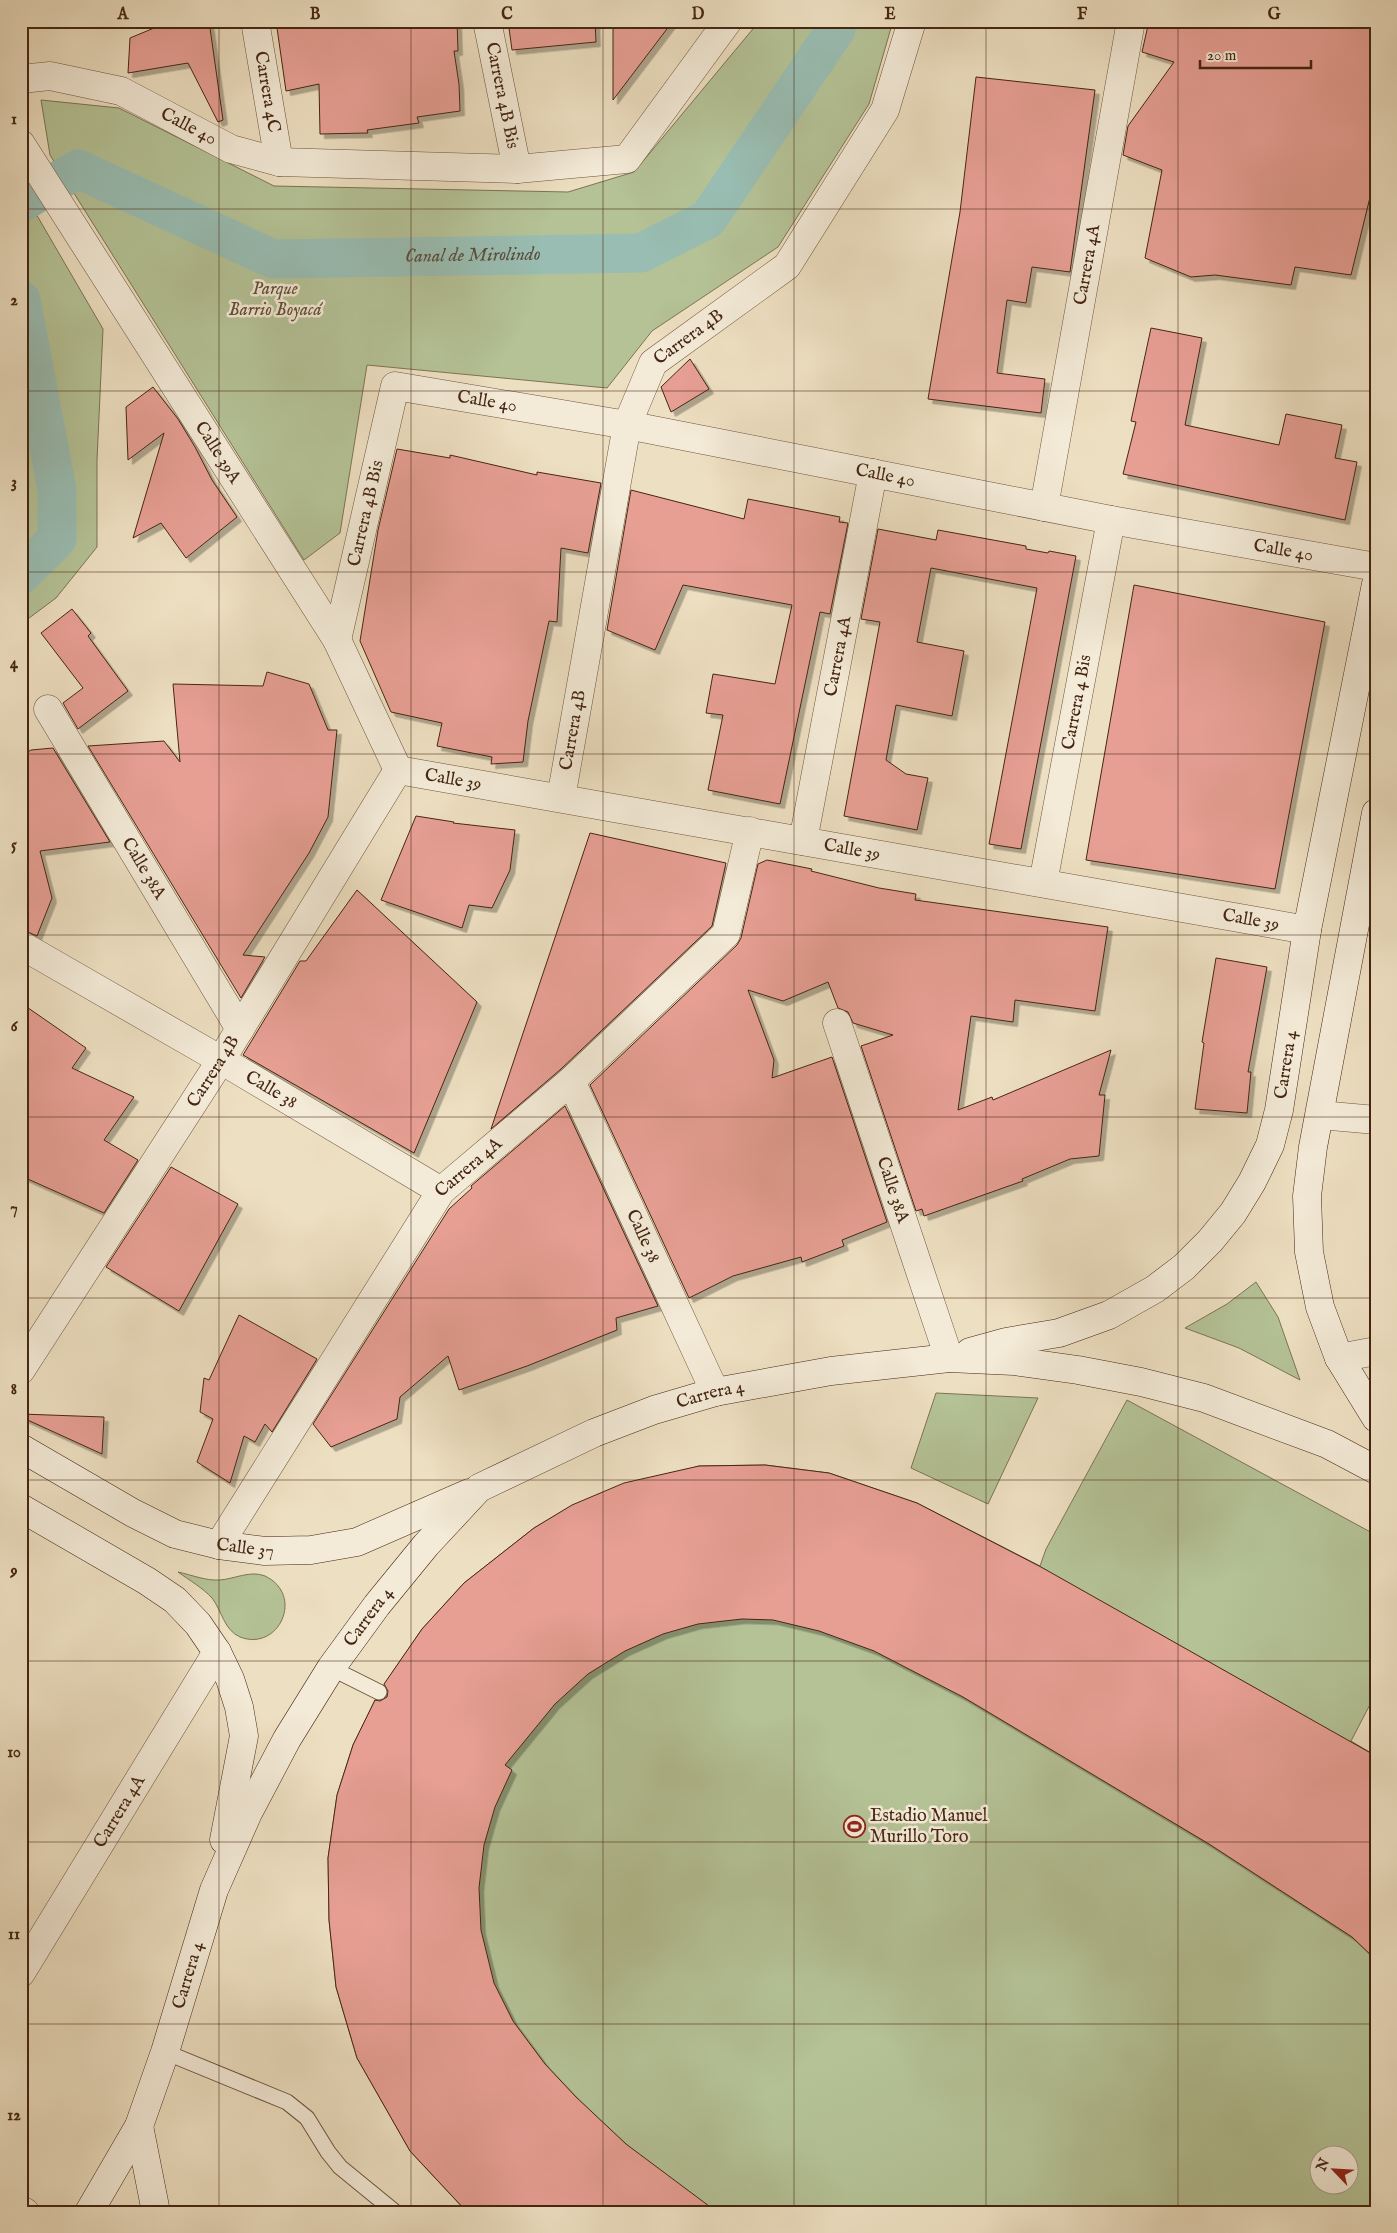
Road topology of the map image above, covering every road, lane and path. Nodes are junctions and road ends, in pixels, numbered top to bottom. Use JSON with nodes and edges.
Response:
{"nodes":[{"id":1,"x":255,"y":21,"type":"edge"},
{"id":2,"x":487,"y":21,"type":"edge"},
{"id":3,"x":728,"y":21,"type":"edge"},
{"id":4,"x":912,"y":21,"type":"edge"},
{"id":5,"x":1131,"y":21,"type":"edge"},
{"id":6,"x":21,"y":79,"type":"edge"},
{"id":7,"x":26,"y":152,"type":"edge"},
{"id":8,"x":279,"y":162,"type":"junction"},
{"id":9,"x":517,"y":169,"type":"junction"},
{"id":10,"x":395,"y":386,"type":"joint"},
{"id":11,"x":626,"y":425,"type":"junction"},
{"id":12,"x":873,"y":473,"type":"junction"},
{"id":13,"x":1044,"y":507,"type":"junction"},
{"id":14,"x":1111,"y":520,"type":"junction"},
{"id":15,"x":1376,"y":567,"type":"edge"},
{"id":16,"x":1376,"y":584,"type":"edge"},
{"id":17,"x":337,"y":640,"type":"junction"},
{"id":18,"x":48,"y":709,"type":"dead end"},
{"id":19,"x":398,"y":770,"type":"junction"},
{"id":20,"x":561,"y":798,"type":"junction"},
{"id":21,"x":1376,"y":813,"type":"edge"},
{"id":22,"x":750,"y":832,"type":"junction"},
{"id":23,"x":803,"y":841,"type":"junction"},
{"id":24,"x":1372,"y":854,"type":"edge"},
{"id":25,"x":1043,"y":883,"type":"junction"},
{"id":26,"x":1307,"y":930,"type":"junction"},
{"id":27,"x":21,"y":945,"type":"edge"},
{"id":28,"x":837,"y":1023,"type":"dead end"},
{"id":29,"x":240,"y":1029,"type":"junction"},
{"id":30,"x":221,"y":1060,"type":"junction"},
{"id":31,"x":572,"y":1081,"type":"junction"},
{"id":32,"x":1320,"y":1115,"type":"junction"},
{"id":33,"x":1376,"y":1120,"type":"edge"},
{"id":34,"x":441,"y":1191,"type":"junction"},
{"id":35,"x":1376,"y":1352,"type":"edge"},
{"id":36,"x":949,"y":1358,"type":"junction"},
{"id":37,"x":1339,"y":1358,"type":"junction"},
{"id":38,"x":21,"y":1370,"type":"edge"},
{"id":39,"x":715,"y":1392,"type":"junction"},
{"id":40,"x":1376,"y":1418,"type":"edge"},
{"id":41,"x":21,"y":1448,"type":"edge"},
{"id":42,"x":1376,"y":1470,"type":"edge"},
{"id":43,"x":479,"y":1488,"type":"junction"},
{"id":44,"x":21,"y":1508,"type":"edge"},
{"id":45,"x":219,"y":1545,"type":"junction"},
{"id":46,"x":217,"y":1652,"type":"junction"},
{"id":47,"x":331,"y":1668,"type":"junction"},
{"id":48,"x":379,"y":1692,"type":"dead end"},
{"id":49,"x":214,"y":1890,"type":"junction"},
{"id":50,"x":21,"y":1973,"type":"edge"},
{"id":51,"x":165,"y":2052,"type":"junction"},
{"id":52,"x":139,"y":2126,"type":"junction"},
{"id":53,"x":21,"y":2210,"type":"edge"},
{"id":54,"x":25,"y":2212,"type":"edge"},
{"id":55,"x":89,"y":2212,"type":"edge"},
{"id":56,"x":156,"y":2212,"type":"edge"},
{"id":57,"x":395,"y":2212,"type":"edge"}],
"edges":[{"from":1,"to":8,"type":"street","name":"Carrera 4C"},
{"from":2,"to":9,"type":"street","name":"Carrera 4B Bis"},
{"from":3,"to":9,"type":"street","name":"Calle 40"},
{"from":4,"to":11,"type":"street","name":"Carrera 4B"},
{"from":5,"to":13,"type":"street","name":"Carrera 4A"},
{"from":6,"to":8,"type":"street","name":"Calle 40"},
{"from":7,"to":17,"type":"street","name":"Calle 39A"},
{"from":8,"to":9,"type":"street","name":"Calle 40"},
{"from":10,"to":11,"type":"street","name":"Calle 40"},
{"from":10,"to":17,"type":"street","name":"Carrera 4B Bis"},
{"from":11,"to":12,"type":"street","name":"Calle 40"},
{"from":11,"to":20,"type":"street","name":"Carrera 4B"},
{"from":12,"to":13,"type":"street","name":"Calle 40"},
{"from":12,"to":23,"type":"street","name":"Carrera 4A"},
{"from":13,"to":14,"type":"street","name":"Calle 40"},
{"from":14,"to":15,"type":"street","name":"Calle 40"},
{"from":14,"to":25,"type":"street","name":"Carrera 4 Bis"},
{"from":16,"to":26,"type":"street","name":"Carrera 4"},
{"from":17,"to":19,"type":"street","name":"Calle 39A"},
{"from":18,"to":29,"type":"street","name":"Calle 38A"},
{"from":19,"to":20,"type":"street","name":"Calle 39"},
{"from":19,"to":29,"type":"street","name":"Carrera 4B"},
{"from":20,"to":22,"type":"street","name":"Calle 39"},
{"from":21,"to":24,"type":"street"},
{"from":22,"to":23,"type":"street","name":"Calle 39"},
{"from":22,"to":31,"type":"street","name":"Carrera 4A"},
{"from":23,"to":25,"type":"street","name":"Calle 39"},
{"from":24,"to":32,"type":"street"},
{"from":25,"to":26,"type":"street","name":"Calle 39"},
{"from":26,"to":36,"type":"street","name":"Carrera 4"},
{"from":27,"to":30,"type":"street","name":"Calle 38"},
{"from":28,"to":36,"type":"street","name":"Calle 38A"},
{"from":29,"to":30,"type":"street","name":"Carrera 4B"},
{"from":30,"to":34,"type":"street","name":"Calle 38"},
{"from":30,"to":38,"type":"street","name":"Carrera 4B"},
{"from":31,"to":34,"type":"street","name":"Carrera 4A"},
{"from":31,"to":39,"type":"street","name":"Calle 38"},
{"from":32,"to":33,"type":"street"},
{"from":32,"to":37,"type":"street"},
{"from":34,"to":45,"type":"street","name":"Carrera 4A"},
{"from":35,"to":37,"type":"street"},
{"from":36,"to":39,"type":"street","name":"Carrera 4"},
{"from":36,"to":42,"type":"street","name":"Carrera 4"},
{"from":37,"to":40,"type":"street"},
{"from":39,"to":43,"type":"street","name":"Carrera 4"},
{"from":41,"to":45,"type":"street","name":"Calle 37"},
{"from":43,"to":45,"type":"street","name":"Calle 37"},
{"from":43,"to":47,"type":"street","name":"Carrera 4"},
{"from":44,"to":46,"type":"street"},
{"from":46,"to":49,"type":"street"},
{"from":46,"to":50,"type":"street","name":"Carrera 4A"},
{"from":47,"to":48,"type":"lane"},
{"from":47,"to":49,"type":"street","name":"Carrera 4"},
{"from":49,"to":51,"type":"street","name":"Carrera 4"},
{"from":51,"to":52,"type":"street","name":"Carrera 4"},
{"from":51,"to":57,"type":"lane"},
{"from":52,"to":55,"type":"street","name":"Carrera 4"},
{"from":52,"to":56,"type":"street"},
{"from":53,"to":54,"type":"street"}]}
